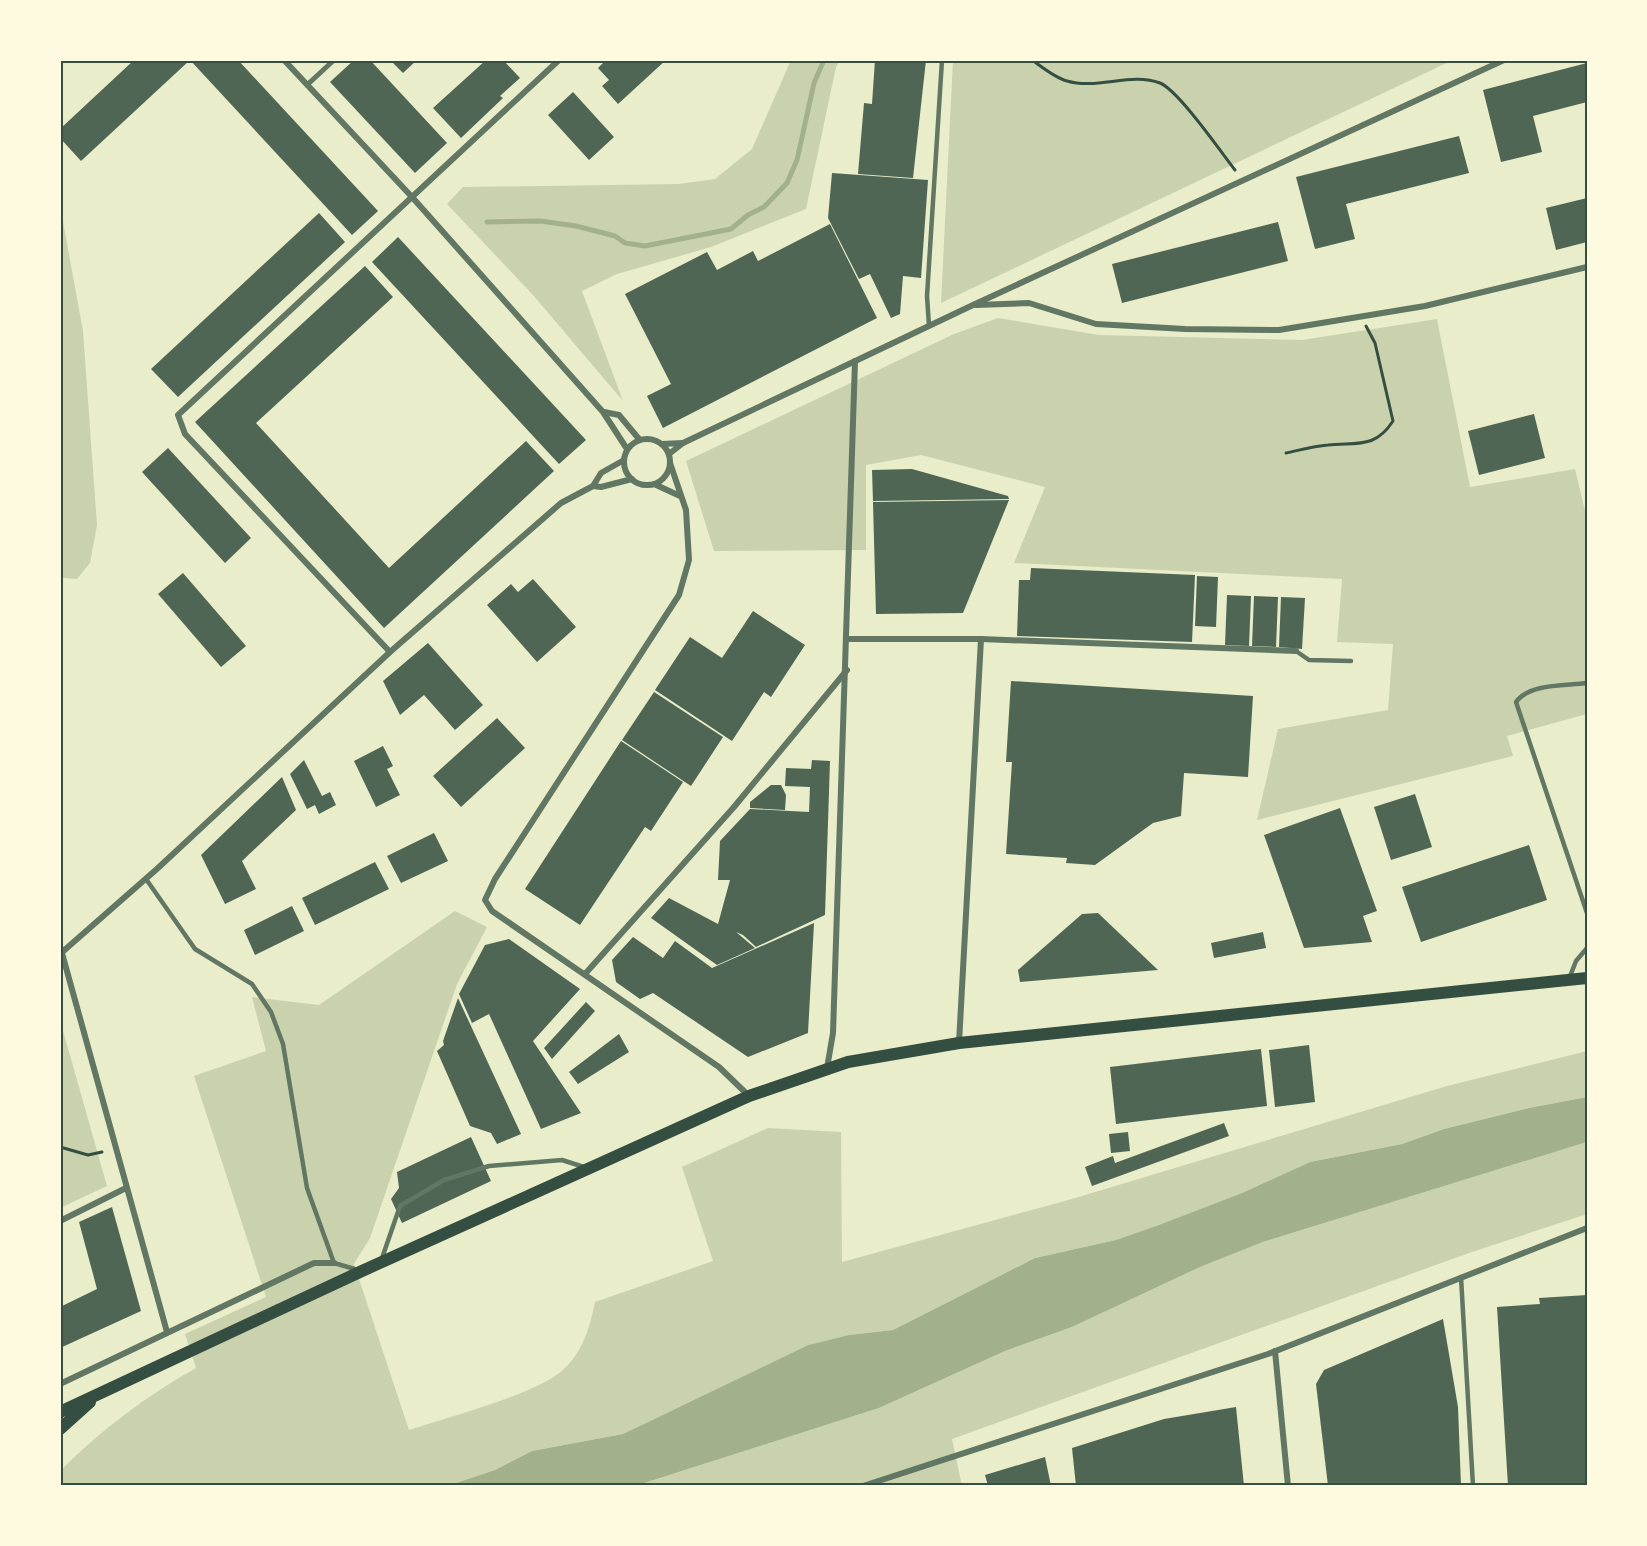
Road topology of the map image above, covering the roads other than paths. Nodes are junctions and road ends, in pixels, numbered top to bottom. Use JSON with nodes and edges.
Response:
{"nodes":[{"id":1,"x":284,"y":60,"type":"edge"},
{"id":2,"x":334,"y":60,"type":"edge"},
{"id":3,"x":559,"y":60,"type":"edge"},
{"id":4,"x":942,"y":60,"type":"edge"},
{"id":5,"x":1504,"y":60,"type":"edge"},
{"id":6,"x":308,"y":85,"type":"junction"},
{"id":7,"x":412,"y":197,"type":"junction"},
{"id":8,"x":1587,"y":267,"type":"edge"},
{"id":9,"x":973,"y":305,"type":"junction"},
{"id":10,"x":929,"y":326,"type":"junction"},
{"id":11,"x":855,"y":361,"type":"junction"},
{"id":12,"x":603,"y":412,"type":"junction"},
{"id":13,"x":639,"y":439,"type":"junction"},
{"id":14,"x":683,"y":443,"type":"junction"},
{"id":15,"x":662,"y":444,"type":"junction"},
{"id":16,"x":627,"y":449,"type":"junction"},
{"id":17,"x":669,"y":454,"type":"junction"},
{"id":18,"x":624,"y":460,"type":"junction"},
{"id":19,"x":670,"y":463,"type":"junction"},
{"id":20,"x":632,"y":479,"type":"junction"},
{"id":21,"x":654,"y":484,"type":"junction"},
{"id":22,"x":592,"y":486,"type":"junction"},
{"id":23,"x":680,"y":496,"type":"junction"},
{"id":24,"x":848,"y":639,"type":"junction"},
{"id":25,"x":981,"y":639,"type":"junction"},
{"id":26,"x":390,"y":651,"type":"junction"},
{"id":27,"x":1296,"y":651,"type":"joint"},
{"id":28,"x":1351,"y":661,"type":"dead end"},
{"id":29,"x":847,"y":670,"type":"junction"},
{"id":30,"x":1587,"y":683,"type":"edge"},
{"id":31,"x":146,"y":879,"type":"junction"},
{"id":32,"x":1587,"y":893,"type":"edge"},
{"id":33,"x":1580,"y":894,"type":"junction"},
{"id":34,"x":1587,"y":913,"type":"edge"},
{"id":35,"x":1587,"y":948,"type":"edge"},
{"id":36,"x":61,"y":951,"type":"edge"},
{"id":37,"x":585,"y":974,"type":"junction"},
{"id":38,"x":1587,"y":978,"type":"edge"},
{"id":39,"x":1569,"y":981,"type":"junction"},
{"id":40,"x":959,"y":1043,"type":"junction"},
{"id":41,"x":827,"y":1068,"type":"junction"},
{"id":42,"x":749,"y":1096,"type":"junction"},
{"id":43,"x":590,"y":1168,"type":"junction"},
{"id":44,"x":126,"y":1188,"type":"junction"},
{"id":45,"x":60,"y":1221,"type":"edge"},
{"id":46,"x":1587,"y":1228,"type":"edge"},
{"id":47,"x":334,"y":1263,"type":"junction"},
{"id":48,"x":379,"y":1264,"type":"junction"},
{"id":49,"x":362,"y":1271,"type":"junction"},
{"id":50,"x":1461,"y":1277,"type":"junction"},
{"id":51,"x":167,"y":1332,"type":"junction"},
{"id":52,"x":1275,"y":1351,"type":"junction"},
{"id":53,"x":60,"y":1384,"type":"edge"},
{"id":54,"x":99,"y":1395,"type":"junction"},
{"id":55,"x":60,"y":1412,"type":"edge"},
{"id":56,"x":60,"y":1429,"type":"edge"},
{"id":57,"x":863,"y":1486,"type":"edge"},
{"id":58,"x":1288,"y":1486,"type":"edge"},
{"id":59,"x":1473,"y":1486,"type":"edge"}],
"edges":[{"from":1,"to":6,"type":"street"},
{"from":2,"to":6,"type":"street"},
{"from":3,"to":7,"type":"street"},
{"from":4,"to":10,"type":"lane"},
{"from":5,"to":9,"type":"street"},
{"from":6,"to":7,"type":"street"},
{"from":7,"to":12,"type":"street"},
{"from":7,"to":26,"type":"street"},
{"from":8,"to":9,"type":"street"},
{"from":9,"to":10,"type":"street"},
{"from":10,"to":11,"type":"street"},
{"from":11,"to":14,"type":"street"},
{"from":11,"to":24,"type":"street"},
{"from":12,"to":13,"type":"street"},
{"from":12,"to":16,"type":"street"},
{"from":13,"to":15,"type":"street"},
{"from":13,"to":16,"type":"street"},
{"from":14,"to":15,"type":"street"},
{"from":14,"to":17,"type":"street"},
{"from":15,"to":17,"type":"street"},
{"from":16,"to":18,"type":"street"},
{"from":17,"to":19,"type":"street"},
{"from":18,"to":20,"type":"street"},
{"from":18,"to":22,"type":"street"},
{"from":19,"to":21,"type":"street"},
{"from":19,"to":23,"type":"street"},
{"from":20,"to":21,"type":"street"},
{"from":20,"to":22,"type":"street"},
{"from":21,"to":23,"type":"street"},
{"from":22,"to":26,"type":"street"},
{"from":23,"to":37,"type":"street"},
{"from":24,"to":25,"type":"street"},
{"from":24,"to":29,"type":"street"},
{"from":25,"to":27,"type":"street"},
{"from":25,"to":40,"type":"street"},
{"from":26,"to":31,"type":"street"},
{"from":27,"to":28,"type":"lane"},
{"from":29,"to":37,"type":"street"},
{"from":29,"to":41,"type":"street"},
{"from":30,"to":33,"type":"lane"},
{"from":31,"to":36,"type":"street"},
{"from":31,"to":47,"type":"lane"},
{"from":32,"to":33,"type":"lane"},
{"from":33,"to":34,"type":"lane"},
{"from":35,"to":39,"type":"lane"},
{"from":36,"to":44,"type":"street"},
{"from":37,"to":42,"type":"street"},
{"from":38,"to":39,"type":"main road"},
{"from":39,"to":40,"type":"main road"},
{"from":40,"to":41,"type":"main road"},
{"from":41,"to":42,"type":"main road"},
{"from":42,"to":43,"type":"main road"},
{"from":43,"to":48,"type":"main road"},
{"from":43,"to":48,"type":"lane"},
{"from":44,"to":45,"type":"street"},
{"from":44,"to":51,"type":"street"},
{"from":46,"to":50,"type":"street"},
{"from":47,"to":49,"type":"lane"},
{"from":47,"to":51,"type":"street"},
{"from":48,"to":49,"type":"main road"},
{"from":49,"to":54,"type":"main road"},
{"from":50,"to":52,"type":"street"},
{"from":50,"to":59,"type":"lane"},
{"from":51,"to":53,"type":"street"},
{"from":52,"to":57,"type":"street"},
{"from":52,"to":58,"type":"street"},
{"from":54,"to":55,"type":"main road"},
{"from":54,"to":56,"type":"main road"}]}
